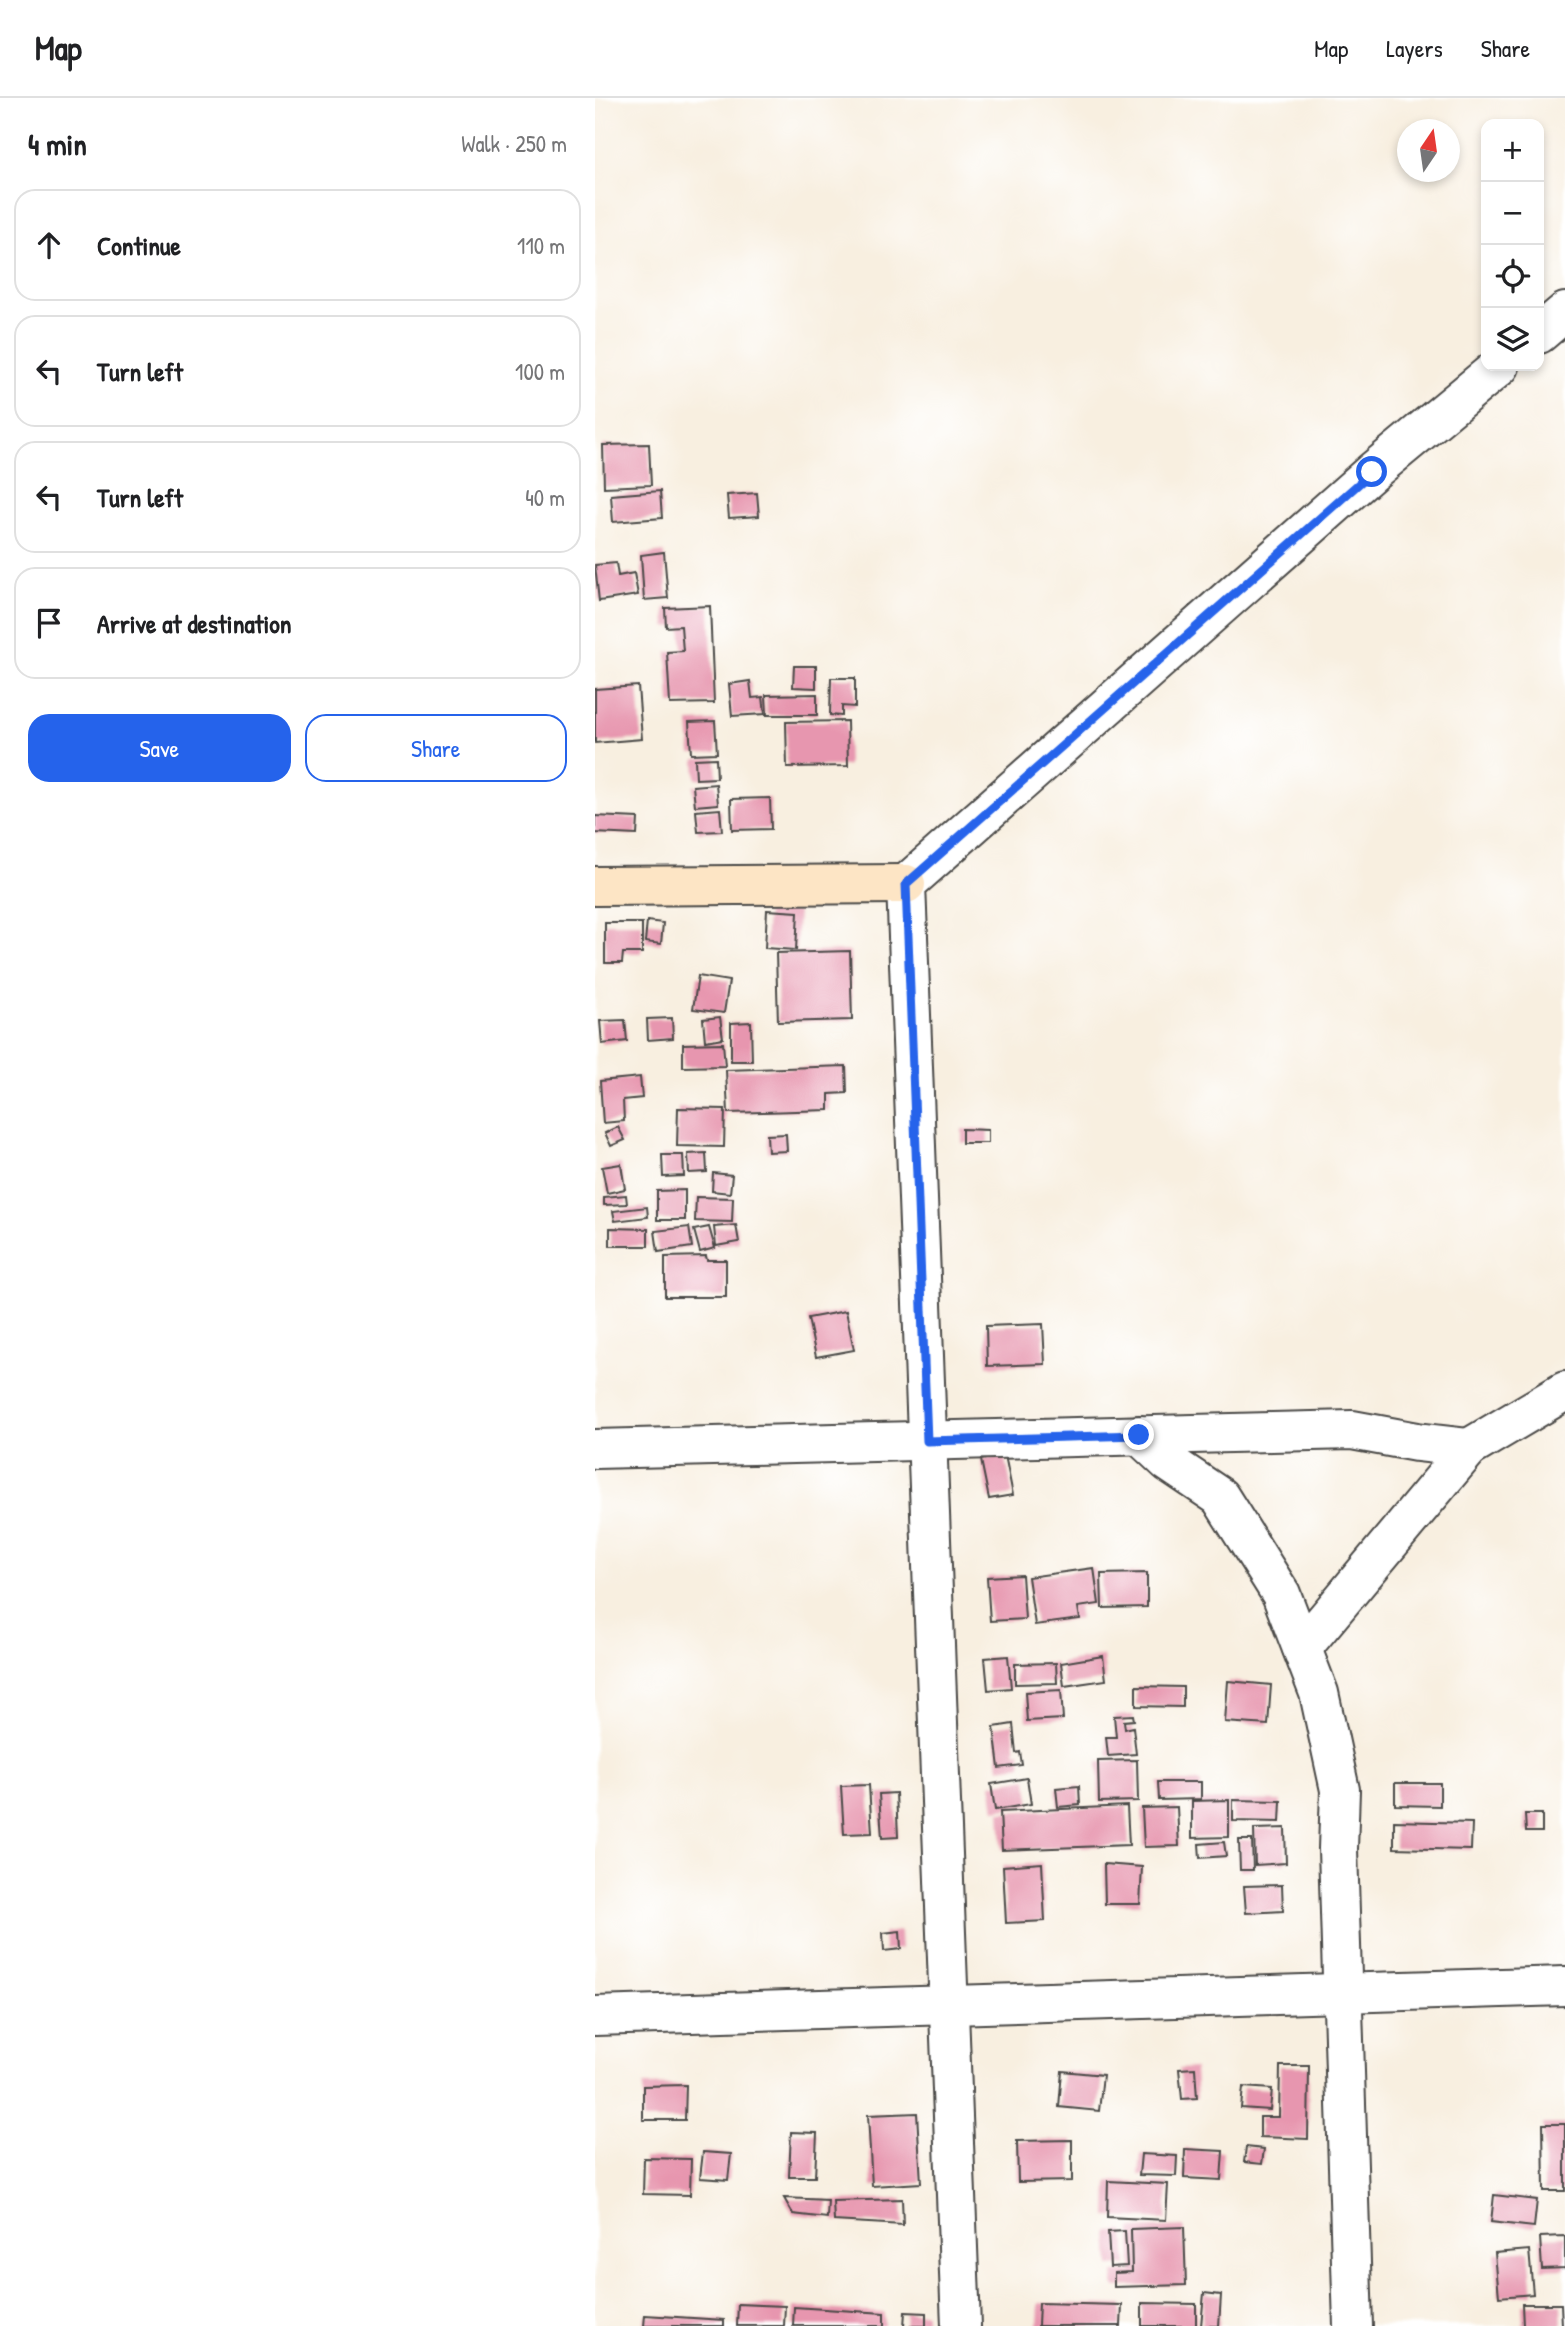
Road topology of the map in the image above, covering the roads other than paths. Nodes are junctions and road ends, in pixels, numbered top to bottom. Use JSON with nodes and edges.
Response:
{"nodes":[{"id":1,"x":1565,"y":312,"type":"edge"},
{"id":2,"x":1544,"y":330,"type":"edge"},
{"id":3,"x":1494,"y":371,"type":"edge"},
{"id":4,"x":906,"y":884,"type":"junction"},
{"id":5,"x":595,"y":886,"type":"edge"},
{"id":6,"x":1565,"y":1391,"type":"edge"},
{"id":7,"x":1139,"y":1435,"type":"junction"},
{"id":8,"x":927,"y":1441,"type":"junction"},
{"id":9,"x":1469,"y":1448,"type":"junction"},
{"id":10,"x":595,"y":1449,"type":"edge"},
{"id":11,"x":1302,"y":1648,"type":"junction"},
{"id":12,"x":1565,"y":1986,"type":"edge"},
{"id":13,"x":1342,"y":1993,"type":"junction"},
{"id":14,"x":948,"y":2006,"type":"junction"},
{"id":15,"x":595,"y":2016,"type":"edge"},
{"id":16,"x":961,"y":2326,"type":"edge"},
{"id":17,"x":1353,"y":2326,"type":"edge"}],
"edges":[{"from":1,"to":2,"type":"street"},
{"from":3,"to":4,"type":"street"},
{"from":4,"to":5,"type":"street"},
{"from":4,"to":8,"type":"street"},
{"from":6,"to":9,"type":"street"},
{"from":7,"to":8,"type":"street"},
{"from":7,"to":9,"type":"street"},
{"from":7,"to":11,"type":"street"},
{"from":8,"to":10,"type":"street"},
{"from":8,"to":14,"type":"street"},
{"from":9,"to":11,"type":"street"},
{"from":11,"to":13,"type":"street"},
{"from":12,"to":13,"type":"street"},
{"from":13,"to":14,"type":"street"},
{"from":13,"to":17,"type":"street"},
{"from":14,"to":15,"type":"street"},
{"from":14,"to":16,"type":"street"}]}
